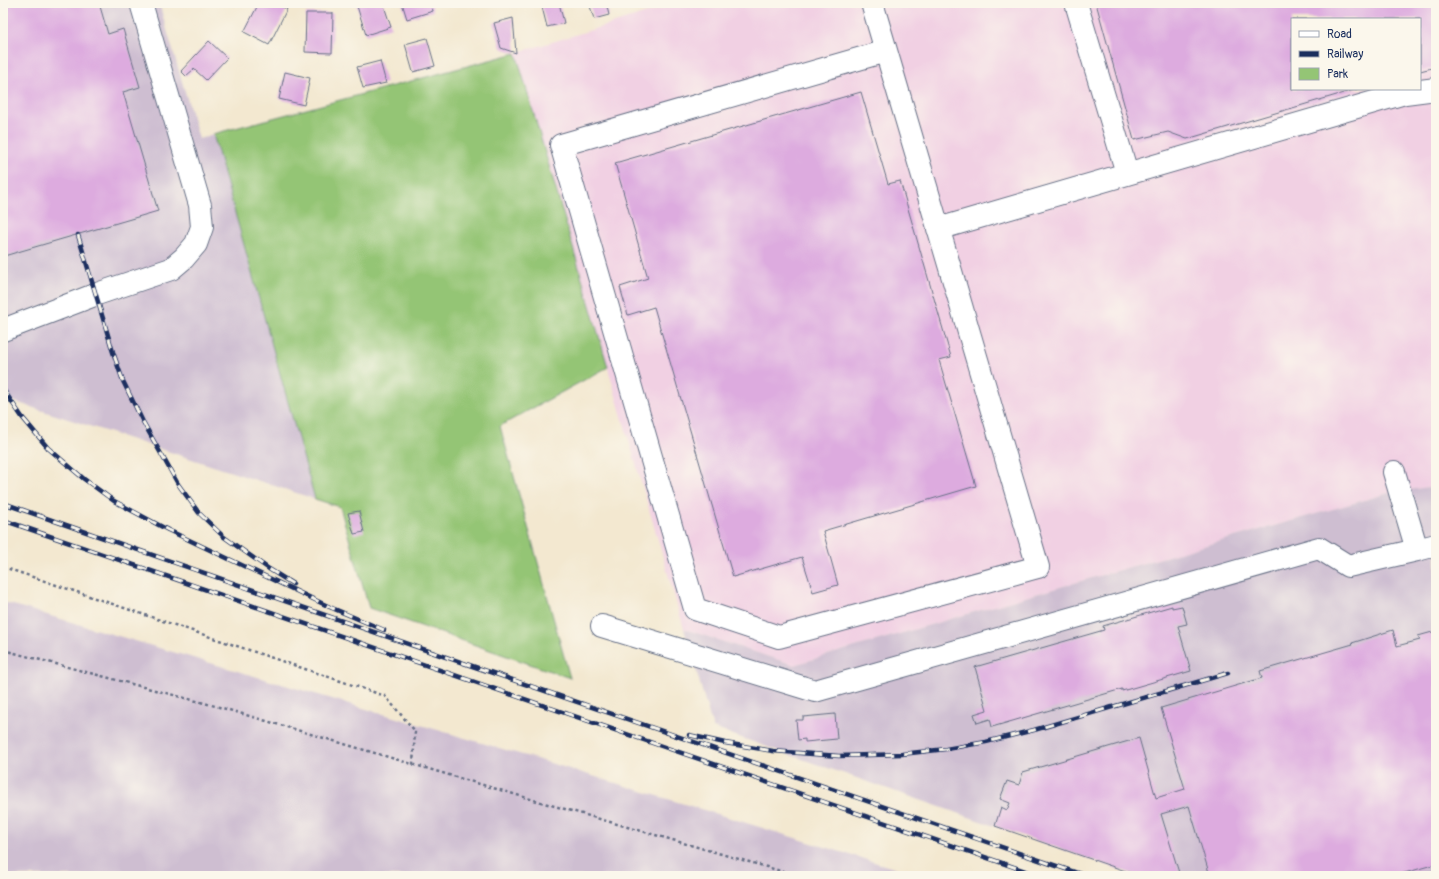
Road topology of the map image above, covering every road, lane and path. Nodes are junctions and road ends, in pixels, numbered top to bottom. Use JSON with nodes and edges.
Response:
{"nodes":[{"id":1,"x":141,"y":3,"type":"edge"},
{"id":2,"x":872,"y":3,"type":"edge"},
{"id":3,"x":1076,"y":3,"type":"edge"},
{"id":4,"x":886,"y":51,"type":"junction"},
{"id":5,"x":1436,"y":89,"type":"edge"},
{"id":6,"x":1127,"y":173,"type":"junction"},
{"id":7,"x":938,"y":229,"type":"junction"},
{"id":8,"x":3,"y":330,"type":"edge"},
{"id":9,"x":1394,"y":472,"type":"dead end"},
{"id":10,"x":1426,"y":547,"type":"edge"},
{"id":11,"x":3,"y":568,"type":"edge"},
{"id":12,"x":602,"y":626,"type":"dead end"},
{"id":13,"x":3,"y":650,"type":"edge"},
{"id":14,"x":413,"y":765,"type":"junction"},
{"id":15,"x":798,"y":876,"type":"edge"}],
"edges":[{"from":1,"to":8,"type":"lane"},
{"from":2,"to":4,"type":"lane"},
{"from":3,"to":6,"type":"lane"},
{"from":4,"to":7,"type":"lane"},
{"from":4,"to":7,"type":"lane"},
{"from":5,"to":6,"type":"lane"},
{"from":6,"to":7,"type":"lane"},
{"from":9,"to":10,"type":"lane"},
{"from":10,"to":12,"type":"lane"},
{"from":11,"to":14,"type":"path"},
{"from":13,"to":14,"type":"path"},
{"from":14,"to":15,"type":"path"}]}
